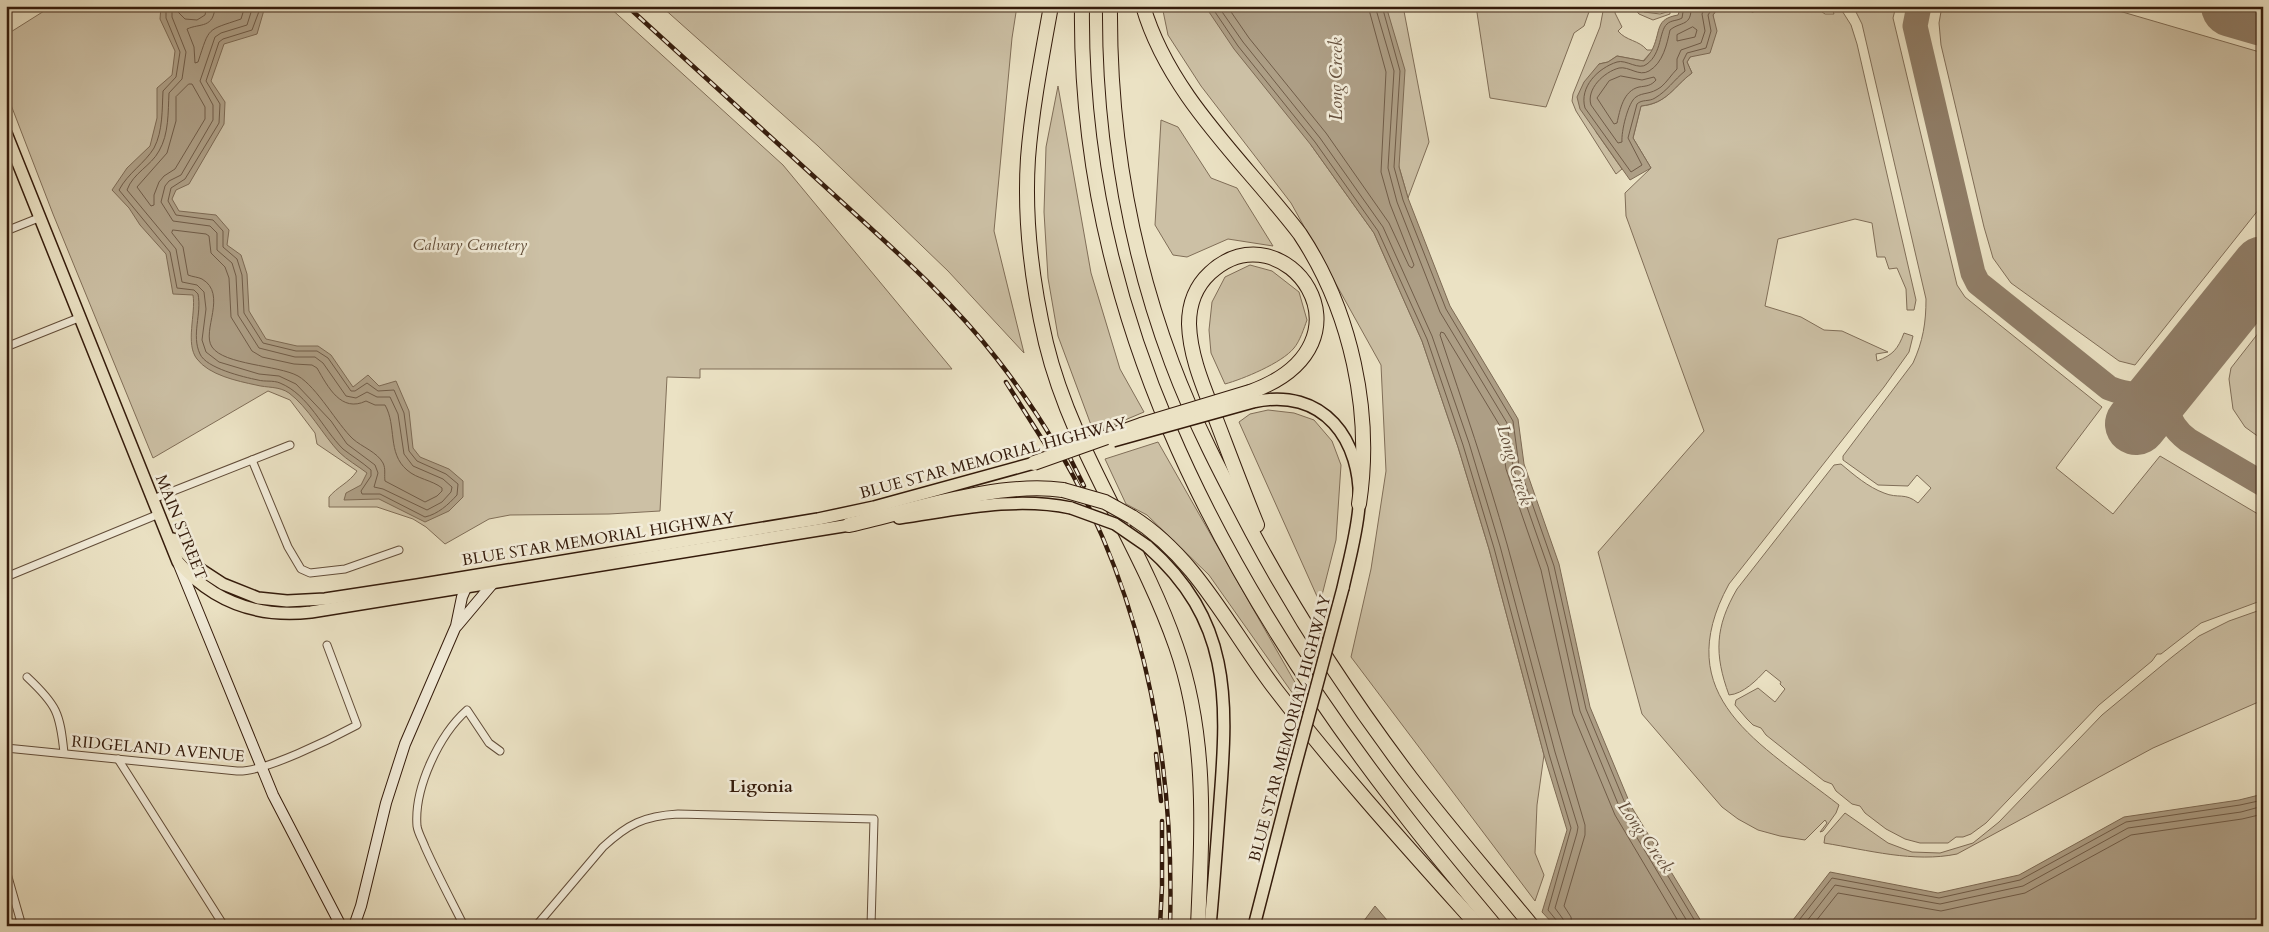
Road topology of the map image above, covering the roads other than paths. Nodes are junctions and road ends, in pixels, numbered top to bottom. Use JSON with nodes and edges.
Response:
{"nodes":[{"id":1,"x":1051,"y":6,"type":"edge"},
{"id":2,"x":1082,"y":6,"type":"edge"},
{"id":3,"x":1110,"y":6,"type":"edge"},
{"id":4,"x":1143,"y":6,"type":"edge"},
{"id":5,"x":6,"y":134,"type":"edge"},
{"id":6,"x":41,"y":217,"type":"junction"},
{"id":7,"x":6,"y":231,"type":"edge"},
{"id":8,"x":81,"y":317,"type":"junction"},
{"id":9,"x":6,"y":347,"type":"edge"},
{"id":10,"x":1252,"y":397,"type":"junction"},
{"id":11,"x":290,"y":445,"type":"dead end"},
{"id":12,"x":252,"y":460,"type":"junction"},
{"id":13,"x":1034,"y":463,"type":"joint"},
{"id":14,"x":153,"y":499,"type":"junction"},
{"id":15,"x":1359,"y":504,"type":"junction"},
{"id":16,"x":161,"y":519,"type":"junction"},
{"id":17,"x":849,"y":525,"type":"junction"},
{"id":18,"x":398,"y":550,"type":"dead end"},
{"id":19,"x":178,"y":562,"type":"junction"},
{"id":20,"x":471,"y":575,"type":"junction"},
{"id":21,"x":6,"y":576,"type":"edge"},
{"id":22,"x":1278,"y":579,"type":"junction"},
{"id":23,"x":494,"y":582,"type":"junction"},
{"id":24,"x":466,"y":587,"type":"junction"},
{"id":25,"x":456,"y":626,"type":"junction"},
{"id":26,"x":327,"y":645,"type":"dead end"},
{"id":27,"x":28,"y":677,"type":"dead end"},
{"id":28,"x":6,"y":748,"type":"edge"},
{"id":29,"x":500,"y":751,"type":"dead end"},
{"id":30,"x":64,"y":753,"type":"junction"},
{"id":31,"x":118,"y":759,"type":"junction"},
{"id":32,"x":261,"y":767,"type":"junction"},
{"id":33,"x":6,"y":870,"type":"edge"},
{"id":34,"x":22,"y":926,"type":"edge"},
{"id":35,"x":224,"y":926,"type":"edge"},
{"id":36,"x":341,"y":926,"type":"edge"},
{"id":37,"x":354,"y":926,"type":"edge"},
{"id":38,"x":464,"y":926,"type":"edge"},
{"id":39,"x":536,"y":926,"type":"edge"},
{"id":40,"x":871,"y":926,"type":"edge"},
{"id":41,"x":1198,"y":926,"type":"edge"},
{"id":42,"x":1210,"y":926,"type":"edge"},
{"id":43,"x":1254,"y":926,"type":"edge"},
{"id":44,"x":1478,"y":926,"type":"edge"},
{"id":45,"x":1496,"y":926,"type":"edge"},
{"id":46,"x":1532,"y":926,"type":"edge"}],
"edges":[{"from":1,"to":41,"type":"highway"},
{"from":2,"to":45,"type":"highway"},
{"from":3,"to":22,"type":"highway"},
{"from":4,"to":15,"type":"highway"},
{"from":5,"to":6,"type":"main road","name":"MAIN STREET"},
{"from":6,"to":7,"type":"street"},
{"from":6,"to":8,"type":"main road","name":"MAIN STREET"},
{"from":8,"to":9,"type":"street"},
{"from":8,"to":14,"type":"main road","name":"MAIN STREET"},
{"from":10,"to":13,"type":"highway","bridge":true},
{"from":10,"to":15,"type":"main road","name":"BLUE STAR MEMORIAL HIGHWAY"},
{"from":10,"to":22,"type":"highway"},
{"from":11,"to":12,"type":"street"},
{"from":12,"to":14,"type":"street"},
{"from":12,"to":18,"type":"street"},
{"from":13,"to":20,"type":"main road","name":"BLUE STAR MEMORIAL HIGHWAY"},
{"from":14,"to":16,"type":"main road","name":"MAIN STREET"},
{"from":15,"to":43,"type":"main road","name":"BLUE STAR MEMORIAL HIGHWAY","bridge":true},
{"from":16,"to":19,"type":"main road","name":"MAIN STREET"},
{"from":16,"to":20,"type":"main road","name":"BLUE STAR MEMORIAL HIGHWAY"},
{"from":16,"to":21,"type":"street"},
{"from":17,"to":23,"type":"main road","name":"BLUE STAR MEMORIAL HIGHWAY"},
{"from":17,"to":42,"type":"main road","name":"BLUE STAR MEMORIAL HIGHWAY","bridge":true},
{"from":17,"to":44,"type":"highway","bridge":true},
{"from":19,"to":24,"type":"main road","name":"BLUE STAR MEMORIAL HIGHWAY"},
{"from":19,"to":32,"type":"main road","name":"MAIN STREET"},
{"from":20,"to":24,"type":"main road"},
{"from":22,"to":46,"type":"highway"},
{"from":23,"to":24,"type":"main road","name":"BLUE STAR MEMORIAL HIGHWAY"},
{"from":23,"to":25,"type":"main road"},
{"from":24,"to":25,"type":"main road"},
{"from":25,"to":37,"type":"main road"},
{"from":26,"to":32,"type":"street","name":"RIDGELAND AVENUE"},
{"from":27,"to":30,"type":"street"},
{"from":28,"to":30,"type":"street","name":"RIDGELAND AVENUE"},
{"from":29,"to":38,"type":"street"},
{"from":30,"to":31,"type":"street","name":"RIDGELAND AVENUE"},
{"from":31,"to":32,"type":"street","name":"RIDGELAND AVENUE"},
{"from":31,"to":35,"type":"street"},
{"from":32,"to":36,"type":"main road","name":"MAIN STREET"},
{"from":33,"to":34,"type":"street"},
{"from":39,"to":40,"type":"street"}]}
